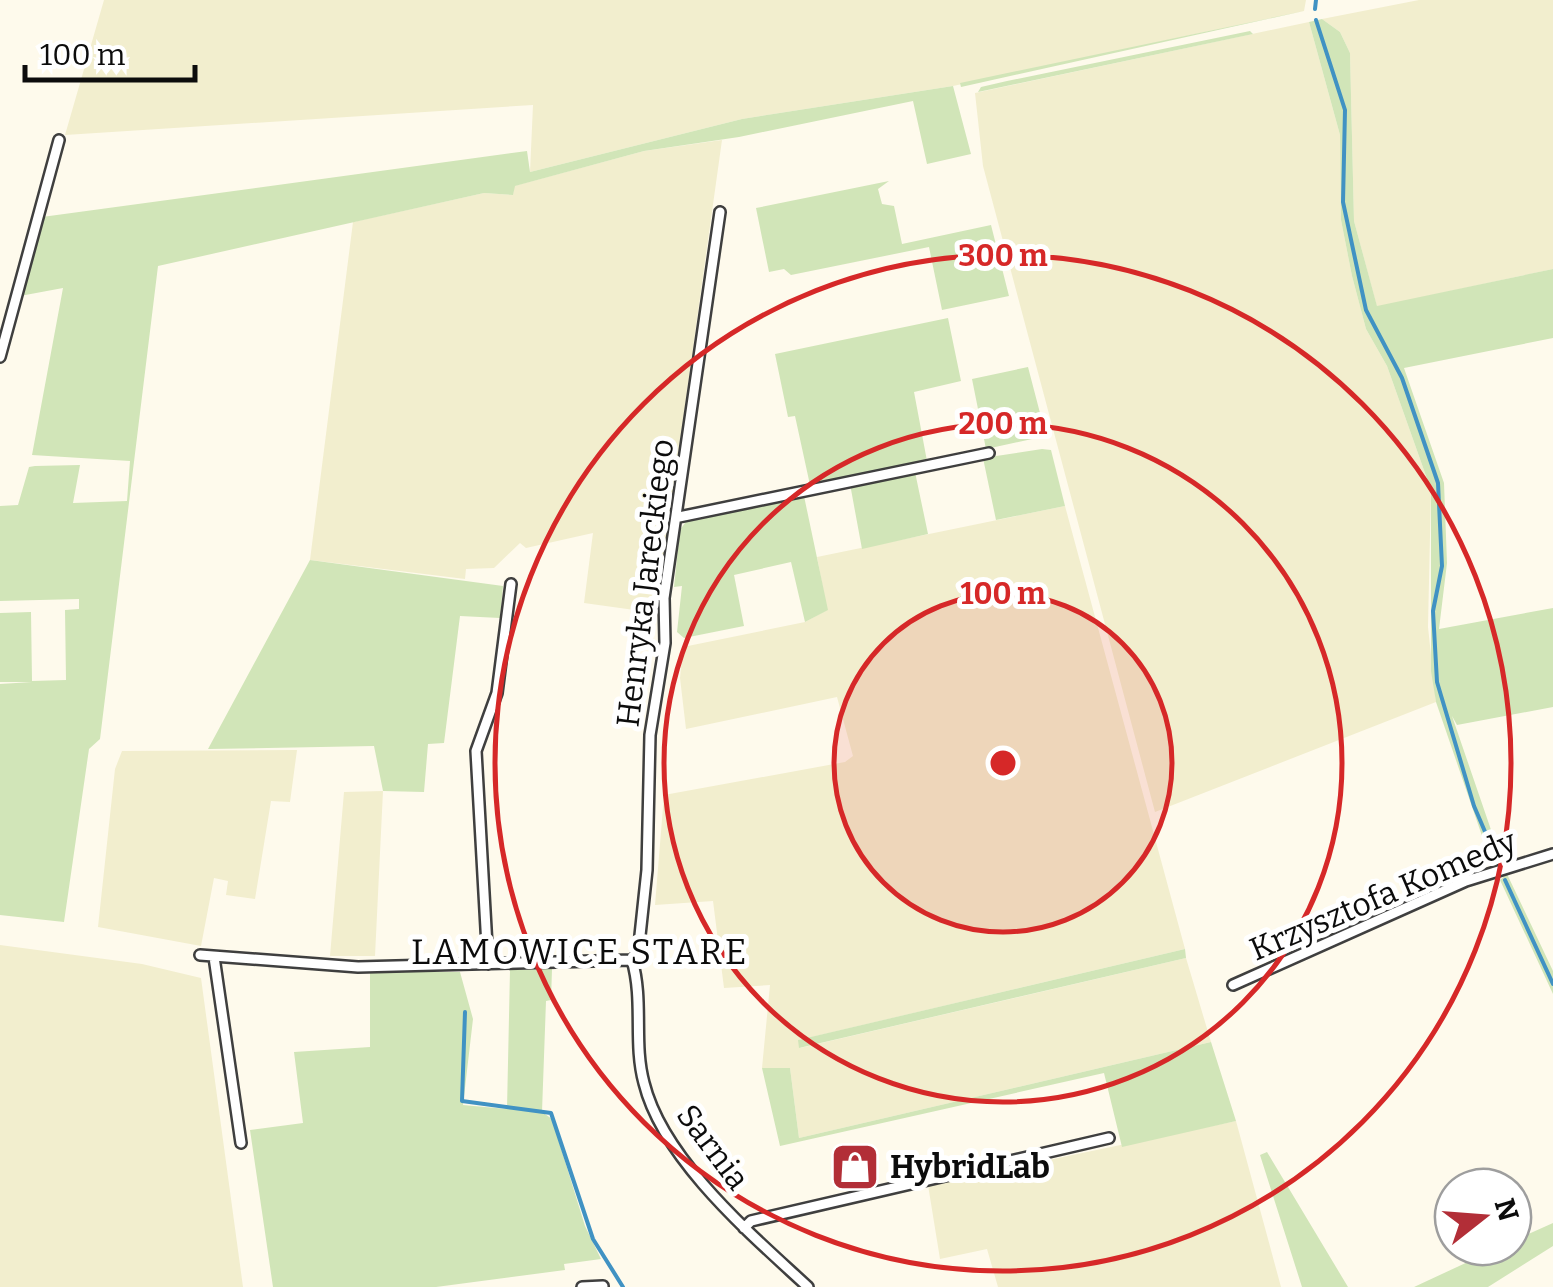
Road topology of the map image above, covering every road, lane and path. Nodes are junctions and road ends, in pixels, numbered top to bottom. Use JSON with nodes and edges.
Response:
{"nodes":[{"id":1,"x":59,"y":140,"type":"dead end"},
{"id":2,"x":720,"y":212,"type":"dead end"},
{"id":3,"x":0,"y":357,"type":"edge"},
{"id":4,"x":990,"y":453,"type":"dead end"},
{"id":5,"x":679,"y":517,"type":"junction"},
{"id":6,"x":511,"y":584,"type":"dead end"},
{"id":7,"x":1553,"y":854,"type":"edge"},
{"id":8,"x":200,"y":955,"type":"dead end"},
{"id":9,"x":214,"y":957,"type":"junction"},
{"id":10,"x":632,"y":960,"type":"junction"},
{"id":11,"x":488,"y":964,"type":"junction"},
{"id":12,"x":1233,"y":985,"type":"dead end"},
{"id":13,"x":1109,"y":1138,"type":"dead end"},
{"id":14,"x":241,"y":1142,"type":"dead end"},
{"id":15,"x":744,"y":1228,"type":"junction"},
{"id":16,"x":602,"y":1286,"type":"edge"},
{"id":17,"x":582,"y":1287,"type":"edge"},
{"id":18,"x":808,"y":1287,"type":"edge"}],
"edges":[{"from":1,"to":3,"type":"street"},
{"from":2,"to":5,"type":"street","name":"Henryka Jareckiego"},
{"from":4,"to":5,"type":"street"},
{"from":5,"to":10,"type":"street","name":"Henryka Jareckiego"},
{"from":6,"to":11,"type":"street"},
{"from":7,"to":12,"type":"street","name":"Krzysztofa Komedy"},
{"from":8,"to":9,"type":"street"},
{"from":9,"to":11,"type":"street"},
{"from":9,"to":14,"type":"street"},
{"from":10,"to":11,"type":"street"},
{"from":10,"to":15,"type":"street","name":"Sarnia"},
{"from":13,"to":15,"type":"street"},
{"from":15,"to":18,"type":"street","name":"Sarnia"},
{"from":16,"to":17,"type":"street"}]}
